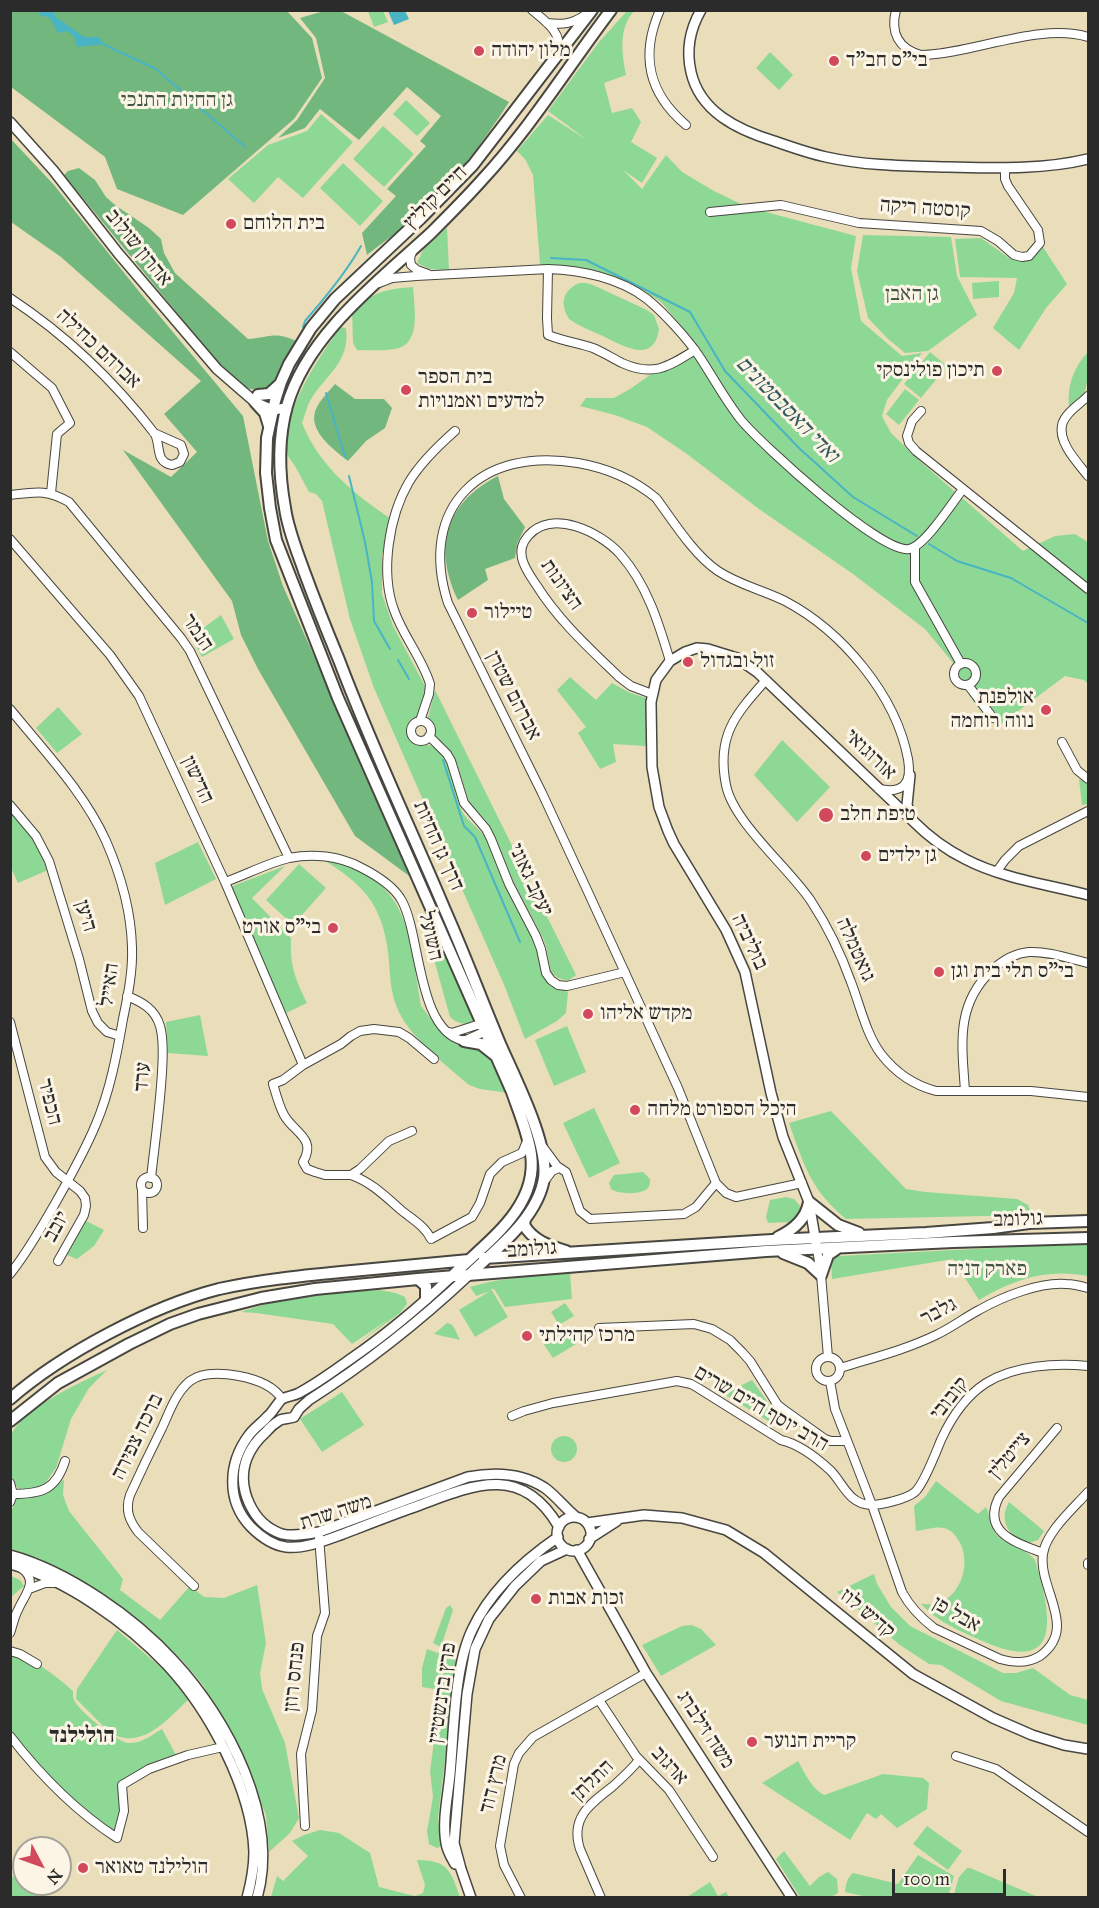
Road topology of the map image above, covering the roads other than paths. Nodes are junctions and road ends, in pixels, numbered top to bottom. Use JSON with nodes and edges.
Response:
{"nodes":[{"id":1,"x":532,"y":10,"type":"edge"},
{"id":2,"x":591,"y":10,"type":"edge"},
{"id":3,"x":611,"y":10,"type":"edge"},
{"id":4,"x":660,"y":10,"type":"edge"},
{"id":5,"x":701,"y":10,"type":"edge"},
{"id":6,"x":896,"y":10,"type":"edge"},
{"id":7,"x":547,"y":23,"type":"junction"},
{"id":8,"x":1089,"y":37,"type":"edge"},
{"id":9,"x":553,"y":60,"type":"junction"},
{"id":10,"x":10,"y":122,"type":"edge"},
{"id":11,"x":686,"y":124,"type":"dead end"},
{"id":12,"x":1089,"y":159,"type":"edge"},
{"id":13,"x":1005,"y":168,"type":"junction"},
{"id":14,"x":710,"y":212,"type":"dead end"},
{"id":15,"x":416,"y":245,"type":"junction"},
{"id":16,"x":548,"y":269,"type":"junction"},
{"id":17,"x":432,"y":275,"type":"junction"},
{"id":18,"x":372,"y":286,"type":"junction"},
{"id":19,"x":10,"y":298,"type":"edge"},
{"id":20,"x":695,"y":350,"type":"junction"},
{"id":21,"x":10,"y":352,"type":"edge"},
{"id":22,"x":281,"y":382,"type":"junction"},
{"id":23,"x":1089,"y":396,"type":"edge"},
{"id":24,"x":256,"y":399,"type":"junction"},
{"id":25,"x":274,"y":405,"type":"junction"},
{"id":26,"x":286,"y":408,"type":"junction"},
{"id":27,"x":921,"y":411,"type":"dead end"},
{"id":28,"x":269,"y":426,"type":"junction"},
{"id":29,"x":455,"y":431,"type":"dead end"},
{"id":30,"x":154,"y":433,"type":"junction"},
{"id":31,"x":1089,"y":476,"type":"edge"},
{"id":32,"x":963,"y":489,"type":"junction"},
{"id":33,"x":51,"y":493,"type":"junction"},
{"id":34,"x":10,"y":495,"type":"edge"},
{"id":35,"x":10,"y":539,"type":"edge"},
{"id":36,"x":915,"y":547,"type":"junction"},
{"id":37,"x":1089,"y":589,"type":"edge"},
{"id":38,"x":670,"y":661,"type":"junction"},
{"id":39,"x":961,"y":664,"type":"junction"},
{"id":40,"x":766,"y":680,"type":"junction"},
{"id":41,"x":968,"y":685,"type":"junction"},
{"id":42,"x":652,"y":694,"type":"junction"},
{"id":43,"x":10,"y":709,"type":"edge"},
{"id":44,"x":993,"y":718,"type":"dead end"},
{"id":45,"x":420,"y":721,"type":"junction"},
{"id":46,"x":429,"y":736,"type":"junction"},
{"id":47,"x":1062,"y":742,"type":"dead end"},
{"id":48,"x":910,"y":774,"type":"junction"},
{"id":49,"x":1089,"y":779,"type":"edge"},
{"id":50,"x":879,"y":789,"type":"junction"},
{"id":51,"x":10,"y":805,"type":"edge"},
{"id":52,"x":1089,"y":811,"type":"edge"},
{"id":53,"x":913,"y":821,"type":"junction"},
{"id":54,"x":289,"y":858,"type":"junction"},
{"id":55,"x":997,"y":871,"type":"junction"},
{"id":56,"x":225,"y":882,"type":"junction"},
{"id":57,"x":1089,"y":895,"type":"edge"},
{"id":58,"x":1089,"y":963,"type":"edge"},
{"id":59,"x":625,"y":972,"type":"junction"},
{"id":60,"x":127,"y":996,"type":"junction"},
{"id":61,"x":10,"y":1022,"type":"edge"},
{"id":62,"x":487,"y":1027,"type":"junction"},
{"id":63,"x":443,"y":1028,"type":"junction"},
{"id":64,"x":120,"y":1036,"type":"junction"},
{"id":65,"x":464,"y":1041,"type":"junction"},
{"id":66,"x":496,"y":1056,"type":"junction"},
{"id":67,"x":434,"y":1059,"type":"dead end"},
{"id":68,"x":303,"y":1065,"type":"junction"},
{"id":69,"x":965,"y":1091,"type":"junction"},
{"id":70,"x":1089,"y":1097,"type":"edge"},
{"id":71,"x":412,"y":1131,"type":"dead end"},
{"id":72,"x":527,"y":1137,"type":"junction"},
{"id":73,"x":539,"y":1142,"type":"junction"},
{"id":74,"x":514,"y":1157,"type":"junction"},
{"id":75,"x":559,"y":1168,"type":"junction"},
{"id":76,"x":532,"y":1172,"type":"junction"},
{"id":77,"x":351,"y":1175,"type":"junction"},
{"id":78,"x":152,"y":1178,"type":"junction"},
{"id":79,"x":68,"y":1181,"type":"junction"},
{"id":80,"x":716,"y":1183,"type":"junction"},
{"id":81,"x":802,"y":1183,"type":"junction"},
{"id":82,"x":543,"y":1184,"type":"junction"},
{"id":83,"x":142,"y":1190,"type":"junction"},
{"id":84,"x":808,"y":1202,"type":"junction"},
{"id":85,"x":525,"y":1218,"type":"junction"},
{"id":86,"x":1089,"y":1221,"type":"edge"},
{"id":87,"x":142,"y":1228,"type":"dead end"},
{"id":88,"x":868,"y":1236,"type":"junction"},
{"id":89,"x":1089,"y":1238,"type":"edge"},
{"id":90,"x":772,"y":1240,"type":"junction"},
{"id":91,"x":816,"y":1243,"type":"junction"},
{"id":92,"x":838,"y":1248,"type":"junction"},
{"id":93,"x":766,"y":1251,"type":"junction"},
{"id":94,"x":575,"y":1253,"type":"junction"},
{"id":95,"x":487,"y":1258,"type":"junction"},
{"id":96,"x":468,"y":1260,"type":"junction"},
{"id":97,"x":58,"y":1261,"type":"dead end"},
{"id":98,"x":10,"y":1274,"type":"edge"},
{"id":99,"x":469,"y":1275,"type":"junction"},
{"id":100,"x":821,"y":1275,"type":"junction"},
{"id":101,"x":451,"y":1277,"type":"junction"},
{"id":102,"x":418,"y":1279,"type":"junction"},
{"id":103,"x":1089,"y":1288,"type":"edge"},
{"id":104,"x":426,"y":1299,"type":"junction"},
{"id":105,"x":599,"y":1328,"type":"dead end"},
{"id":106,"x":828,"y":1357,"type":"junction"},
{"id":107,"x":1089,"y":1366,"type":"edge"},
{"id":108,"x":840,"y":1368,"type":"junction"},
{"id":109,"x":830,"y":1381,"type":"junction"},
{"id":110,"x":10,"y":1399,"type":"edge"},
{"id":111,"x":283,"y":1401,"type":"junction"},
{"id":112,"x":299,"y":1409,"type":"junction"},
{"id":113,"x":512,"y":1416,"type":"dead end"},
{"id":114,"x":285,"y":1419,"type":"junction"},
{"id":115,"x":11,"y":1421,"type":"edge"},
{"id":116,"x":1057,"y":1428,"type":"dead end"},
{"id":117,"x":847,"y":1441,"type":"junction"},
{"id":118,"x":65,"y":1461,"type":"dead end"},
{"id":119,"x":10,"y":1483,"type":"edge"},
{"id":120,"x":1089,"y":1492,"type":"edge"},
{"id":121,"x":12,"y":1498,"type":"edge"},
{"id":122,"x":872,"y":1505,"type":"junction"},
{"id":123,"x":576,"y":1517,"type":"junction"},
{"id":124,"x":623,"y":1517,"type":"junction"},
{"id":125,"x":587,"y":1523,"type":"junction"},
{"id":126,"x":319,"y":1532,"type":"junction"},
{"id":127,"x":558,"y":1532,"type":"junction"},
{"id":128,"x":320,"y":1542,"type":"junction"},
{"id":129,"x":580,"y":1546,"type":"junction"},
{"id":130,"x":1043,"y":1553,"type":"junction"},
{"id":131,"x":10,"y":1555,"type":"edge"},
{"id":132,"x":14,"y":1564,"type":"edge"},
{"id":133,"x":194,"y":1586,"type":"dead end"},
{"id":134,"x":33,"y":1588,"type":"junction"},
{"id":135,"x":69,"y":1590,"type":"junction"},
{"id":136,"x":13,"y":1613,"type":"edge"},
{"id":137,"x":10,"y":1633,"type":"edge"},
{"id":138,"x":10,"y":1651,"type":"edge"},
{"id":139,"x":37,"y":1664,"type":"dead end"},
{"id":140,"x":646,"y":1673,"type":"junction"},
{"id":141,"x":598,"y":1700,"type":"junction"},
{"id":142,"x":10,"y":1736,"type":"edge"},
{"id":143,"x":223,"y":1747,"type":"junction"},
{"id":144,"x":1089,"y":1749,"type":"edge"},
{"id":145,"x":956,"y":1756,"type":"dead end"},
{"id":146,"x":639,"y":1760,"type":"junction"},
{"id":147,"x":305,"y":1826,"type":"dead end"},
{"id":148,"x":1089,"y":1832,"type":"edge"},
{"id":149,"x":713,"y":1857,"type":"dead end"},
{"id":150,"x":467,"y":1885,"type":"junction"},
{"id":151,"x":247,"y":1898,"type":"edge"},
{"id":152,"x":257,"y":1898,"type":"edge"},
{"id":153,"x":471,"y":1898,"type":"edge"},
{"id":154,"x":521,"y":1898,"type":"edge"},
{"id":155,"x":601,"y":1898,"type":"edge"},
{"id":156,"x":792,"y":1898,"type":"edge"}],
"edges":[{"from":1,"to":7,"type":"street"},
{"from":2,"to":7,"type":"street"},
{"from":2,"to":9,"type":"main road","name":"חיים קוליץ"},
{"from":3,"to":15,"type":"main road","name":"חיים קוליץ"},
{"from":4,"to":11,"type":"street"},
{"from":5,"to":13,"type":"street","name":"קוסטה ריקה"},
{"from":6,"to":8,"type":"street"},
{"from":7,"to":9,"type":"street"},
{"from":9,"to":22,"type":"main road","name":"חיים קוליץ"},
{"from":10,"to":24,"type":"street","name":"אהרון שולוב"},
{"from":12,"to":13,"type":"street","name":"קוסטה ריקה"},
{"from":13,"to":14,"type":"street","name":"קוסטה ריקה"},
{"from":15,"to":17,"type":"street"},
{"from":15,"to":18,"type":"main road","name":"חיים קוליץ"},
{"from":16,"to":17,"type":"street"},
{"from":16,"to":20,"type":"street"},
{"from":16,"to":20,"type":"street"},
{"from":17,"to":18,"type":"street"},
{"from":18,"to":26,"type":"main road","name":"חיים קוליץ"},
{"from":19,"to":30,"type":"street","name":"אברהם כחילה"},
{"from":20,"to":36,"type":"street"},
{"from":21,"to":33,"type":"street"},
{"from":22,"to":24,"type":"main road"},
{"from":22,"to":25,"type":"main road","name":"חיים קוליץ"},
{"from":23,"to":31,"type":"street"},
{"from":24,"to":25,"type":"street","name":"אהרון שולוב"},
{"from":24,"to":28,"type":"main road"},
{"from":25,"to":26,"type":"street","name":"אהרון שולוב"},
{"from":25,"to":28,"type":"main road","name":"דרך גן החיות"},
{"from":26,"to":62,"type":"main road","name":"דרך גן החיות"},
{"from":27,"to":32,"type":"street"},
{"from":28,"to":62,"type":"main road","name":"דרך גן החיות"},
{"from":29,"to":45,"type":"street"},
{"from":30,"to":30,"type":"street"},
{"from":32,"to":36,"type":"street"},
{"from":32,"to":37,"type":"street"},
{"from":33,"to":34,"type":"street"},
{"from":33,"to":54,"type":"street","name":"הנמר"},
{"from":35,"to":56,"type":"street","name":"הדישון"},
{"from":36,"to":39,"type":"street"},
{"from":38,"to":40,"type":"street","name":"אורוגואי"},
{"from":38,"to":42,"type":"street","name":"בוליביה"},
{"from":38,"to":42,"type":"street","name":"הציונות"},
{"from":39,"to":41,"type":"street"},
{"from":39,"to":41,"type":"street"},
{"from":40,"to":50,"type":"street","name":"אורוגואי"},
{"from":40,"to":69,"type":"street","name":"גואטמלה"},
{"from":41,"to":44,"type":"street"},
{"from":42,"to":81,"type":"street","name":"בוליביה"},
{"from":43,"to":60,"type":"street","name":"האייל"},
{"from":45,"to":46,"type":"street"},
{"from":45,"to":46,"type":"street"},
{"from":46,"to":59,"type":"street","name":"יעקב גאוני"},
{"from":47,"to":49,"type":"street"},
{"from":48,"to":50,"type":"street"},
{"from":48,"to":53,"type":"street"},
{"from":48,"to":59,"type":"street","name":"אברהם שטרן"},
{"from":50,"to":53,"type":"street","name":"אורוגואי"},
{"from":51,"to":64,"type":"street","name":"היען"},
{"from":52,"to":55,"type":"street"},
{"from":53,"to":55,"type":"street","name":"אורוגואי"},
{"from":54,"to":56,"type":"street","name":"השועל"},
{"from":54,"to":63,"type":"street","name":"השועל"},
{"from":55,"to":57,"type":"street","name":"אורוגואי"},
{"from":56,"to":68,"type":"street","name":"הדישון"},
{"from":58,"to":69,"type":"street"},
{"from":59,"to":80,"type":"street","name":"אברהם שטרן"},
{"from":60,"to":64,"type":"street","name":"האייל"},
{"from":60,"to":78,"type":"street","name":"ערד"},
{"from":61,"to":79,"type":"street","name":"הכפיר"},
{"from":62,"to":63,"type":"street"},
{"from":62,"to":65,"type":"street"},
{"from":62,"to":66,"type":"main road","name":"דרך גן החיות"},
{"from":62,"to":73,"type":"main road","name":"דרך גן החיות"},
{"from":63,"to":65,"type":"street"},
{"from":64,"to":79,"type":"street","name":"האייל"},
{"from":65,"to":66,"type":"main road"},
{"from":66,"to":72,"type":"main road","name":"דרך גן החיות"},
{"from":67,"to":68,"type":"street"},
{"from":68,"to":77,"type":"street"},
{"from":69,"to":70,"type":"street","name":"גואטמלה"},
{"from":71,"to":77,"type":"street"},
{"from":72,"to":74,"type":"street"},
{"from":72,"to":76,"type":"main road","name":"דרך גן החיות"},
{"from":73,"to":75,"type":"street"},
{"from":73,"to":82,"type":"main road","name":"דרך גן החיות"},
{"from":74,"to":76,"type":"street"},
{"from":74,"to":77,"type":"street"},
{"from":75,"to":80,"type":"street"},
{"from":75,"to":82,"type":"street"},
{"from":76,"to":96,"type":"main road","name":"דרך גן החיות"},
{"from":78,"to":83,"type":"street"},
{"from":78,"to":83,"type":"street"},
{"from":79,"to":97,"type":"street","name":"יובב"},
{"from":79,"to":98,"type":"street","name":"האייל"},
{"from":80,"to":81,"type":"street"},
{"from":81,"to":84,"type":"street","name":"בוליביה"},
{"from":82,"to":85,"type":"main road","name":"דרך גן החיות"},
{"from":83,"to":87,"type":"street"},
{"from":84,"to":88,"type":"main road"},
{"from":84,"to":90,"type":"main road"},
{"from":84,"to":91,"type":"street","name":"בוליביה"},
{"from":85,"to":94,"type":"main road"},
{"from":85,"to":95,"type":"main road","name":"דרך גן החיות"},
{"from":86,"to":88,"type":"main road","name":"גולומב"},
{"from":88,"to":91,"type":"main road","name":"גולומב"},
{"from":89,"to":92,"type":"main road","name":"גולומב"},
{"from":90,"to":91,"type":"main road","name":"גולומב"},
{"from":90,"to":94,"type":"main road","name":"גולומב"},
{"from":91,"to":92,"type":"main road","name":"גולומב"},
{"from":91,"to":93,"type":"main road","name":"גולומב"},
{"from":91,"to":100,"type":"street"},
{"from":92,"to":100,"type":"main road"},
{"from":93,"to":99,"type":"main road","name":"גולומב"},
{"from":93,"to":100,"type":"main road"},
{"from":94,"to":95,"type":"main road","name":"גולומב"},
{"from":95,"to":96,"type":"main road","name":"גולומב"},
{"from":95,"to":99,"type":"main road","name":"דרך גן החיות"},
{"from":96,"to":101,"type":"main road","name":"משה שרת"},
{"from":96,"to":110,"type":"main road","name":"גולומב"},
{"from":99,"to":101,"type":"main road","name":"גולומב"},
{"from":99,"to":112,"type":"street"},
{"from":100,"to":106,"type":"street"},
{"from":101,"to":102,"type":"main road","name":"גולומב"},
{"from":101,"to":104,"type":"street","name":"משה שרת"},
{"from":102,"to":104,"type":"main road"},
{"from":102,"to":115,"type":"main road","name":"גולומב"},
{"from":103,"to":108,"type":"street","name":"גלבר"},
{"from":104,"to":111,"type":"street","name":"משה שרת"},
{"from":105,"to":117,"type":"street"},
{"from":106,"to":108,"type":"street"},
{"from":106,"to":109,"type":"street"},
{"from":107,"to":122,"type":"street","name":"קובובי"},
{"from":108,"to":109,"type":"street"},
{"from":109,"to":117,"type":"street","name":"אבל פן"},
{"from":111,"to":112,"type":"street"},
{"from":111,"to":114,"type":"street"},
{"from":111,"to":128,"type":"street","name":"משה שרת"},
{"from":111,"to":133,"type":"street","name":"ברכה צפירה"},
{"from":112,"to":114,"type":"street"},
{"from":113,"to":122,"type":"street","name":"הרב יוסף חיים שרים"},
{"from":114,"to":126,"type":"street","name":"משה שרת"},
{"from":116,"to":130,"type":"street","name":"צייטלין"},
{"from":117,"to":122,"type":"street","name":"אבל פן"},
{"from":118,"to":121,"type":"street"},
{"from":119,"to":121,"type":"street"},
{"from":120,"to":130,"type":"street"},
{"from":122,"to":130,"type":"street","name":"אבל פן"},
{"from":123,"to":125,"type":"street"},
{"from":123,"to":126,"type":"street","name":"משה שרת"},
{"from":123,"to":127,"type":"street"},
{"from":124,"to":125,"type":"street","name":"קדיש לוז"},
{"from":124,"to":129,"type":"street"},
{"from":124,"to":144,"type":"street","name":"קדיש לוז"},
{"from":125,"to":129,"type":"street"},
{"from":126,"to":128,"type":"street","name":"פנחס רוזן"},
{"from":127,"to":128,"type":"street","name":"משה שרת"},
{"from":127,"to":129,"type":"street"},
{"from":127,"to":150,"type":"street","name":"פרץ ברנשטיין"},
{"from":128,"to":147,"type":"street","name":"פנחס רוזן"},
{"from":129,"to":140,"type":"street","name":"משה זילברג"},
{"from":129,"to":150,"type":"street","name":"פרץ ברנשטיין"},
{"from":131,"to":152,"type":"street"},
{"from":132,"to":134,"type":"street"},
{"from":132,"to":135,"type":"street"},
{"from":134,"to":135,"type":"street"},
{"from":134,"to":136,"type":"street"},
{"from":135,"to":143,"type":"street"},
{"from":136,"to":137,"type":"street"},
{"from":138,"to":139,"type":"street"},
{"from":140,"to":141,"type":"street","name":"מרץ דוד"},
{"from":140,"to":156,"type":"street","name":"משה זילברג"},
{"from":141,"to":146,"type":"street","name":"ארגוב"},
{"from":141,"to":154,"type":"street","name":"מרץ דוד"},
{"from":142,"to":143,"type":"street"},
{"from":143,"to":151,"type":"street"},
{"from":145,"to":148,"type":"street"},
{"from":146,"to":149,"type":"street","name":"ארגוב"},
{"from":146,"to":155,"type":"street","name":"התלתן"},
{"from":150,"to":153,"type":"street","name":"פרץ ברנשטיין"}]}
